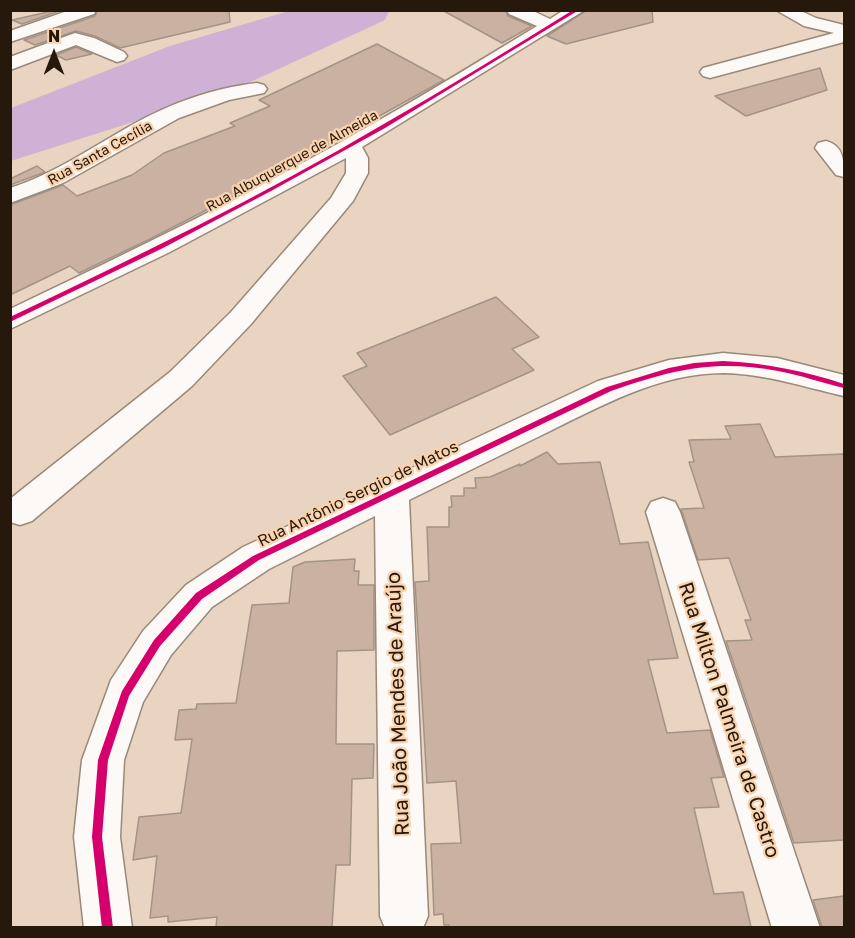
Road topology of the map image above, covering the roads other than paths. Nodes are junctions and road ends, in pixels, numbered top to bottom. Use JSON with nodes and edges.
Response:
{"nodes":[{"id":1,"x":88,"y":10,"type":"edge"},
{"id":2,"x":515,"y":10,"type":"edge"},
{"id":3,"x":577,"y":10,"type":"edge"},
{"id":4,"x":784,"y":10,"type":"edge"},
{"id":5,"x":10,"y":21,"type":"edge"},
{"id":6,"x":550,"y":25,"type":"junction"},
{"id":7,"x":33,"y":29,"type":"junction"},
{"id":8,"x":844,"y":30,"type":"edge"},
{"id":9,"x":844,"y":36,"type":"edge"},
{"id":10,"x":10,"y":37,"type":"edge"},
{"id":11,"x":117,"y":57,"type":"dead end"},
{"id":12,"x":10,"y":64,"type":"edge"},
{"id":13,"x":710,"y":72,"type":"dead end"},
{"id":14,"x":257,"y":88,"type":"dead end"},
{"id":15,"x":350,"y":145,"type":"junction"},
{"id":16,"x":826,"y":148,"type":"dead end"},
{"id":17,"x":844,"y":170,"type":"edge"},
{"id":18,"x":10,"y":196,"type":"edge"},
{"id":19,"x":10,"y":320,"type":"edge"},
{"id":20,"x":844,"y":386,"type":"edge"},
{"id":21,"x":392,"y":493,"type":"junction"},
{"id":22,"x":20,"y":511,"type":"dead end"},
{"id":23,"x":663,"y":512,"type":"dead end"},
{"id":24,"x":404,"y":916,"type":"dead end"},
{"id":25,"x":108,"y":927,"type":"edge"},
{"id":26,"x":796,"y":927,"type":"edge"}],
"edges":[{"from":1,"to":7,"type":"street"},
{"from":2,"to":6,"type":"street"},
{"from":3,"to":6,"type":"street","name":"Rua Albuquerque de Almeida"},
{"from":4,"to":8,"type":"street"},
{"from":5,"to":7,"type":"street"},
{"from":6,"to":15,"type":"street","name":"Rua Albuquerque de Almeida"},
{"from":7,"to":10,"type":"street"},
{"from":9,"to":13,"type":"street"},
{"from":11,"to":12,"type":"street"},
{"from":14,"to":18,"type":"street","name":"Rua Santa Cecília"},
{"from":15,"to":19,"type":"street","name":"Rua Albuquerque de Almeida"},
{"from":15,"to":22,"type":"street"},
{"from":16,"to":17,"type":"street"},
{"from":20,"to":21,"type":"street","name":"Rua Antônio Sergio de Matos"},
{"from":21,"to":24,"type":"street","name":"Rua João Mendes de Araújo"},
{"from":21,"to":25,"type":"street","name":"Rua Antônio Sergio de Matos"},
{"from":23,"to":26,"type":"street","name":"Rua Milton Palmeira de Castro"}]}
